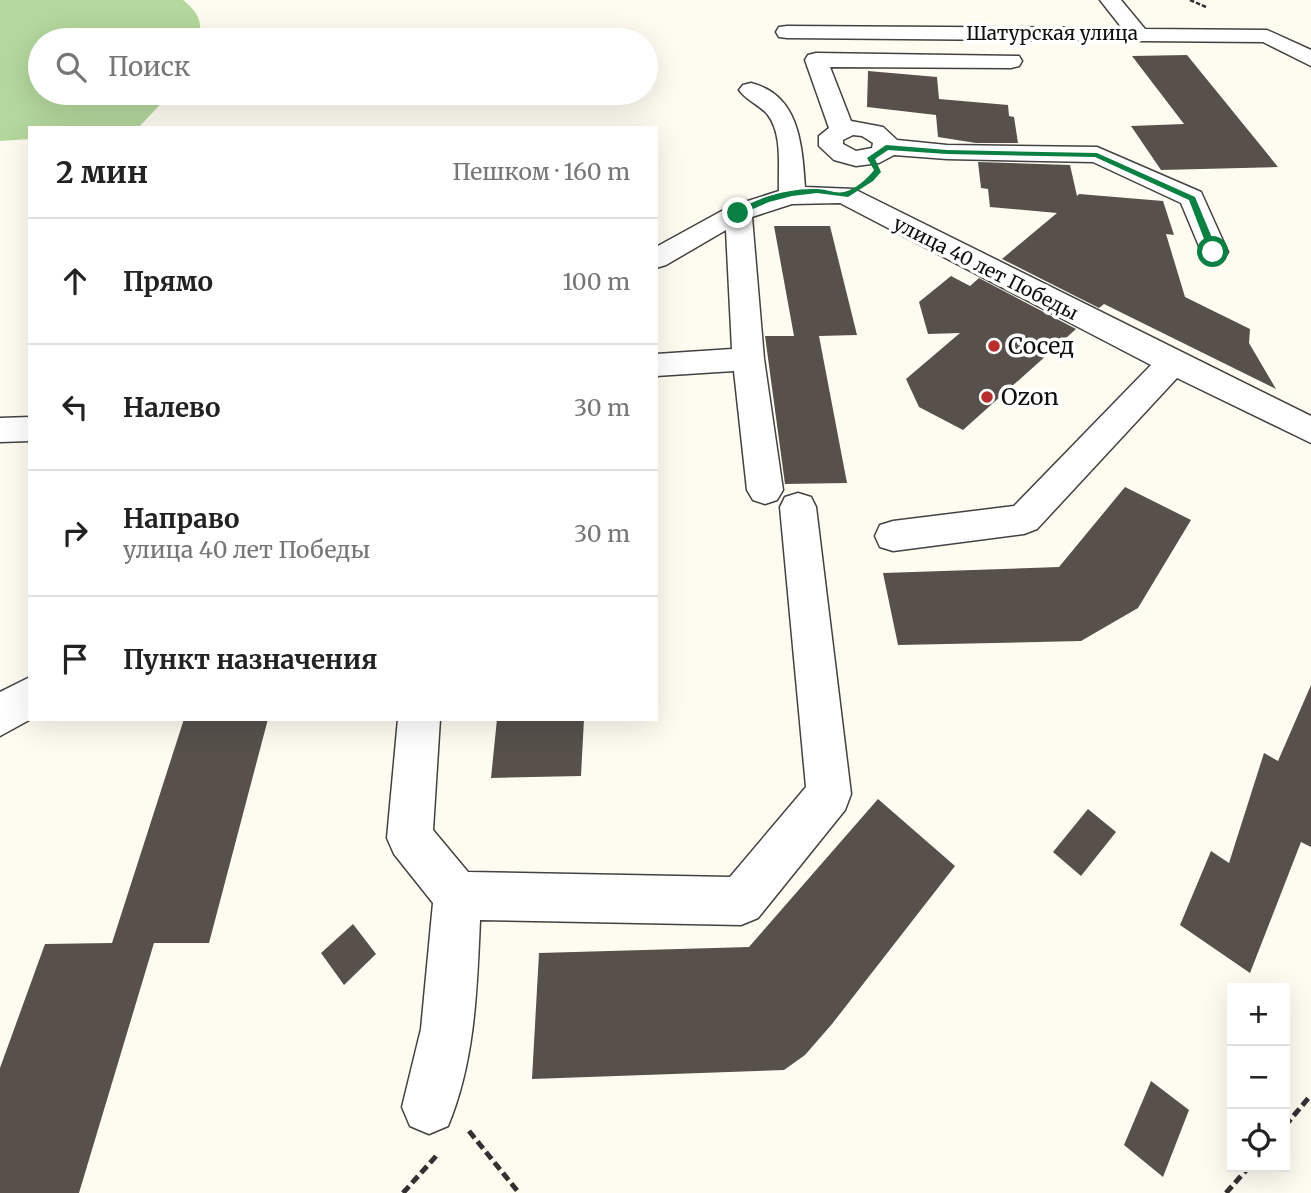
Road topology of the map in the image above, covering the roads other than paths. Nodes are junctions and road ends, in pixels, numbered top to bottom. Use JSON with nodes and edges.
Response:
{"nodes":[{"id":1,"x":1110,"y":0,"type":"edge"},
{"id":2,"x":787,"y":32,"type":"dead end"},
{"id":3,"x":1138,"y":34,"type":"junction"},
{"id":4,"x":1311,"y":59,"type":"edge"},
{"id":5,"x":1011,"y":61,"type":"dead end"},
{"id":6,"x":751,"y":90,"type":"dead end"},
{"id":7,"x":878,"y":153,"type":"junction"},
{"id":8,"x":792,"y":193,"type":"junction"},
{"id":9,"x":845,"y":195,"type":"junction"},
{"id":10,"x":738,"y":213,"type":"junction"},
{"id":11,"x":1213,"y":252,"type":"dead end"},
{"id":12,"x":658,"y":258,"type":"edge"},
{"id":13,"x":748,"y":359,"type":"junction"},
{"id":14,"x":1172,"y":362,"type":"junction"},
{"id":15,"x":658,"y":365,"type":"edge"},
{"id":16,"x":28,"y":429,"type":"edge"},
{"id":17,"x":0,"y":430,"type":"edge"},
{"id":18,"x":1311,"y":431,"type":"edge"},
{"id":19,"x":893,"y":536,"type":"dead end"},
{"id":20,"x":28,"y":697,"type":"edge"},
{"id":21,"x":0,"y":716,"type":"edge"},
{"id":22,"x":419,"y":721,"type":"edge"},
{"id":23,"x":457,"y":896,"type":"junction"},
{"id":24,"x":447,"y":1125,"type":"road end"}],
"edges":[{"from":1,"to":3,"type":"street"},
{"from":2,"to":3,"type":"street","name":"Шатурская улица"},
{"from":3,"to":4,"type":"street","name":"Шатурская улица"},
{"from":5,"to":7,"type":"street"},
{"from":6,"to":8,"type":"street"},
{"from":7,"to":9,"type":"street"},
{"from":7,"to":11,"type":"street"},
{"from":8,"to":9,"type":"street","name":"улица 40 лет Победы"},
{"from":8,"to":10,"type":"street","name":"улица 40 лет Победы"},
{"from":9,"to":14,"type":"street","name":"улица 40 лет Победы"},
{"from":10,"to":12,"type":"street","name":"улица 40 лет Победы"},
{"from":10,"to":13,"type":"street"},
{"from":13,"to":15,"type":"street"},
{"from":13,"to":23,"type":"street"},
{"from":14,"to":18,"type":"street","name":"улица 40 лет Победы"},
{"from":14,"to":19,"type":"street"},
{"from":16,"to":17,"type":"street"},
{"from":20,"to":21,"type":"street"},
{"from":22,"to":23,"type":"street"},
{"from":23,"to":24,"type":"street"}]}
